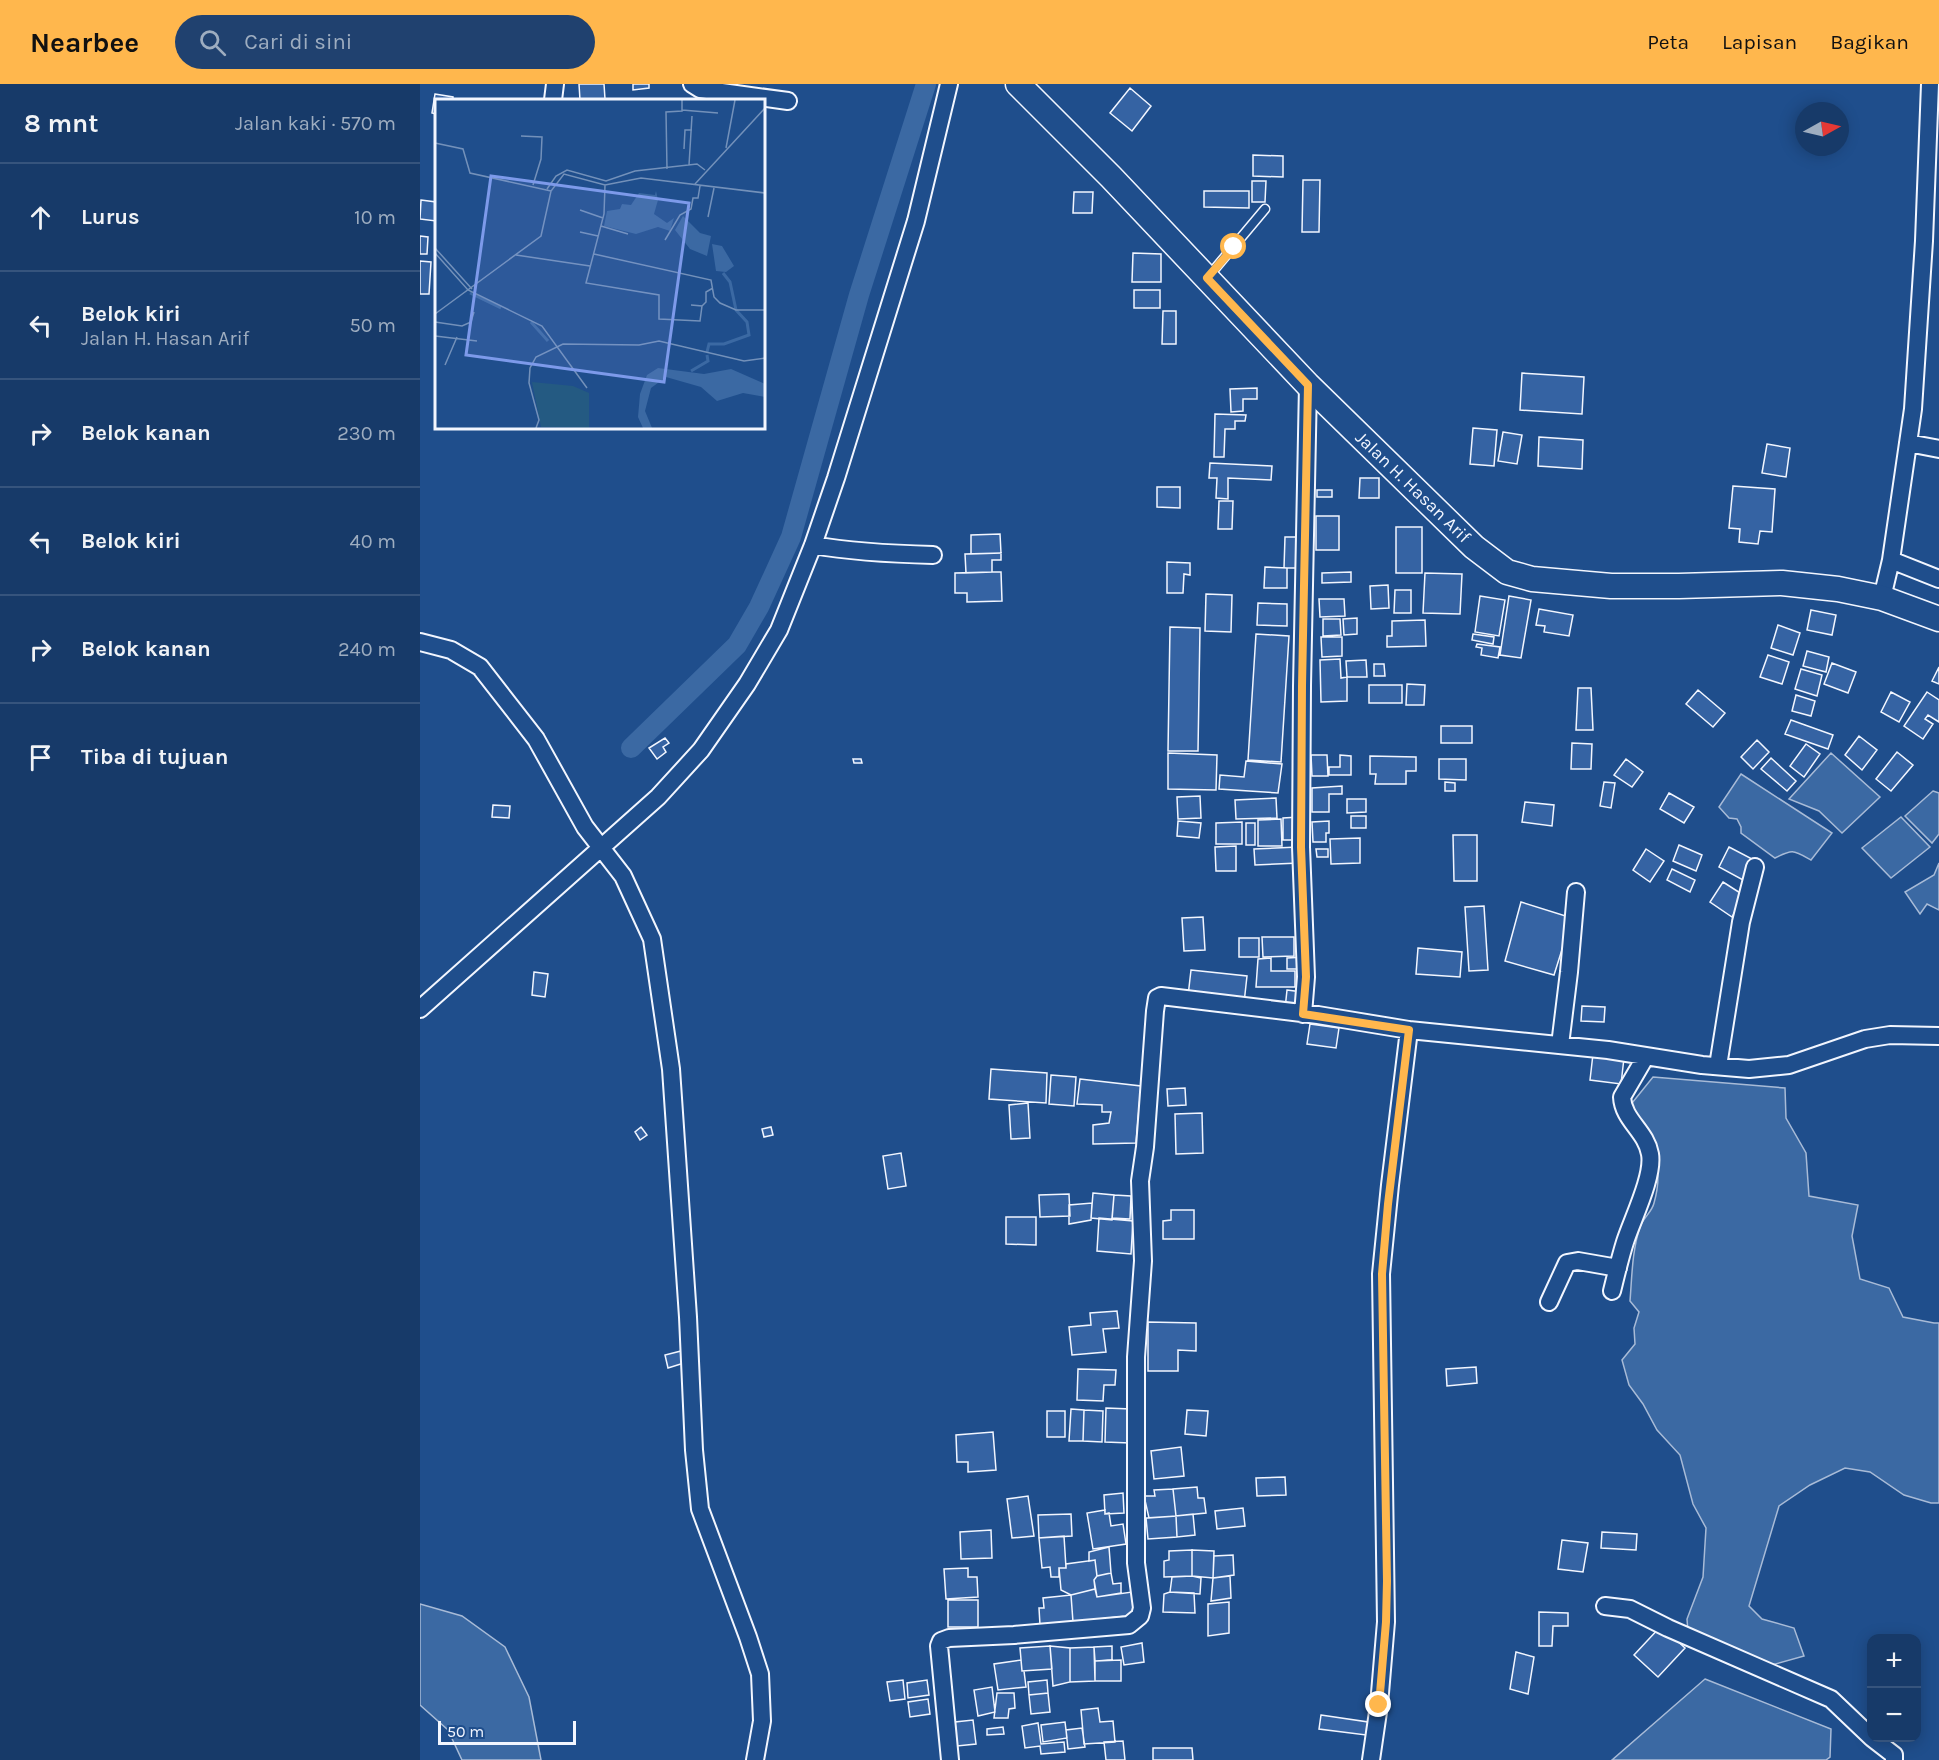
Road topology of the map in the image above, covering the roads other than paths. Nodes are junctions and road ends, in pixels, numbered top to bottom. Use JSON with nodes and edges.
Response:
{"nodes":[{"id":1,"x":555,"y":84,"type":"edge"},
{"id":2,"x":692,"y":84,"type":"edge"},
{"id":3,"x":949,"y":84,"type":"edge"},
{"id":4,"x":1017,"y":84,"type":"edge"},
{"id":5,"x":1930,"y":84,"type":"edge"},
{"id":6,"x":553,"y":99,"type":"edge"},
{"id":7,"x":788,"y":100,"type":"dead end"},
{"id":8,"x":1265,"y":209,"type":"dead end"},
{"id":9,"x":1207,"y":278,"type":"junction"},
{"id":10,"x":1308,"y":385,"type":"junction"},
{"id":11,"x":1908,"y":442,"type":"junction"},
{"id":12,"x":1939,"y":449,"type":"edge"},
{"id":13,"x":813,"y":545,"type":"junction"},
{"id":14,"x":933,"y":555,"type":"dead end"},
{"id":15,"x":1890,"y":565,"type":"junction"},
{"id":16,"x":1939,"y":579,"type":"edge"},
{"id":17,"x":1883,"y":592,"type":"junction"},
{"id":18,"x":1939,"y":619,"type":"edge"},
{"id":19,"x":420,"y":642,"type":"edge"},
{"id":20,"x":601,"y":847,"type":"junction"},
{"id":21,"x":1755,"y":867,"type":"dead end"},
{"id":22,"x":1576,"y":892,"type":"dead end"},
{"id":23,"x":420,"y":1009,"type":"edge"},
{"id":24,"x":1303,"y":1014,"type":"junction"},
{"id":25,"x":1409,"y":1030,"type":"junction"},
{"id":26,"x":1939,"y":1036,"type":"edge"},
{"id":27,"x":1560,"y":1045,"type":"junction"},
{"id":28,"x":1642,"y":1062,"type":"junction"},
{"id":29,"x":1718,"y":1066,"type":"junction"},
{"id":30,"x":1618,"y":1268,"type":"junction"},
{"id":31,"x":1612,"y":1291,"type":"dead end"},
{"id":32,"x":1549,"y":1302,"type":"dead end"},
{"id":33,"x":1605,"y":1606,"type":"dead end"},
{"id":34,"x":755,"y":1760,"type":"edge"},
{"id":35,"x":950,"y":1760,"type":"edge"},
{"id":36,"x":1371,"y":1760,"type":"edge"},
{"id":37,"x":1894,"y":1760,"type":"edge"}],
"edges":[{"from":1,"to":6,"type":"street"},
{"from":2,"to":7,"type":"street"},
{"from":3,"to":13,"type":"street"},
{"from":4,"to":9,"type":"main road","name":"Jalan H. Hasan Arif"},
{"from":5,"to":11,"type":"street"},
{"from":8,"to":9,"type":"lane"},
{"from":9,"to":10,"type":"main road","name":"Jalan H. Hasan Arif"},
{"from":10,"to":17,"type":"main road","name":"Jalan H. Hasan Arif"},
{"from":10,"to":24,"type":"street"},
{"from":11,"to":12,"type":"street"},
{"from":11,"to":15,"type":"street"},
{"from":13,"to":14,"type":"street"},
{"from":13,"to":20,"type":"street"},
{"from":15,"to":16,"type":"street"},
{"from":15,"to":17,"type":"street"},
{"from":17,"to":18,"type":"main road","name":"Jalan H. Hasan Arif"},
{"from":19,"to":20,"type":"street"},
{"from":20,"to":23,"type":"street"},
{"from":20,"to":34,"type":"street"},
{"from":21,"to":29,"type":"street"},
{"from":22,"to":27,"type":"street"},
{"from":24,"to":25,"type":"street"},
{"from":24,"to":35,"type":"street"},
{"from":25,"to":27,"type":"street"},
{"from":25,"to":36,"type":"street"},
{"from":26,"to":29,"type":"street"},
{"from":27,"to":28,"type":"street"},
{"from":28,"to":29,"type":"street"},
{"from":28,"to":30,"type":"street"},
{"from":30,"to":31,"type":"street"},
{"from":30,"to":32,"type":"street"},
{"from":33,"to":37,"type":"street"}]}
